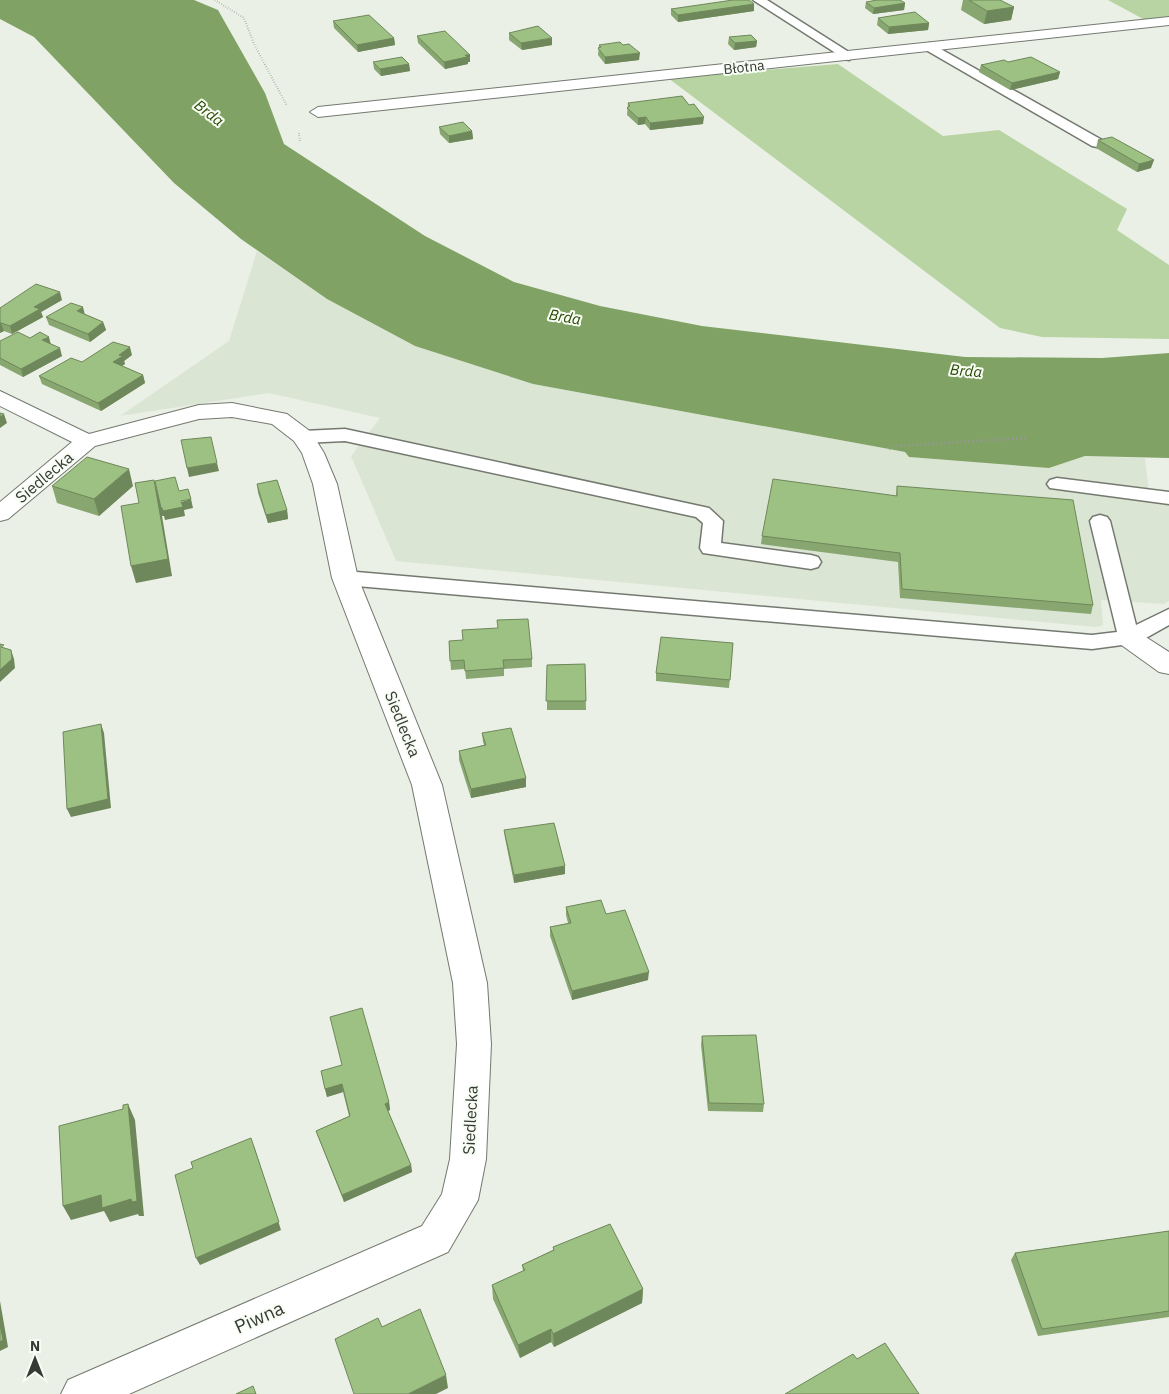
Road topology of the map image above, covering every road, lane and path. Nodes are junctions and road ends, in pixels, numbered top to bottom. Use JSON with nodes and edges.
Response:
{"nodes":[{"id":1,"x":215,"y":0,"type":"edge"},
{"id":2,"x":759,"y":0,"type":"edge"},
{"id":3,"x":1169,"y":22,"type":"edge"},
{"id":4,"x":930,"y":47,"type":"junction"},
{"id":5,"x":849,"y":56,"type":"junction"},
{"id":6,"x":318,"y":112,"type":"joint"},
{"id":7,"x":1097,"y":143,"type":"edge"},
{"id":8,"x":0,"y":398,"type":"edge"},
{"id":9,"x":303,"y":436,"type":"junction"},
{"id":10,"x":1027,"y":438,"type":"dead end"},
{"id":11,"x":87,"y":441,"type":"junction"},
{"id":12,"x":889,"y":449,"type":"dead end"},
{"id":13,"x":1057,"y":484,"type":"dead end"},
{"id":14,"x":1169,"y":498,"type":"edge"},
{"id":15,"x":0,"y":514,"type":"edge"},
{"id":16,"x":1100,"y":521,"type":"dead end"},
{"id":17,"x":811,"y":562,"type":"dead end"},
{"id":18,"x":345,"y":578,"type":"junction"},
{"id":19,"x":1169,"y":616,"type":"edge"},
{"id":20,"x":1129,"y":638,"type":"junction"},
{"id":21,"x":1169,"y":665,"type":"edge"},
{"id":22,"x":435,"y":1239,"type":"joint"},
{"id":23,"x":82,"y":1394,"type":"edge"}],
"edges":[{"from":1,"to":6,"type":"path"},
{"from":2,"to":5,"type":"lane"},
{"from":3,"to":4,"type":"street","name":"Błotna"},
{"from":4,"to":5,"type":"street","name":"Błotna"},
{"from":4,"to":7,"type":"lane"},
{"from":5,"to":6,"type":"street","name":"Błotna"},
{"from":8,"to":11,"type":"street","name":"Siedlecka"},
{"from":9,"to":11,"type":"street","name":"Siedlecka"},
{"from":9,"to":17,"type":"lane"},
{"from":9,"to":18,"type":"street","name":"Siedlecka"},
{"from":10,"to":12,"type":"path"},
{"from":11,"to":15,"type":"street","name":"Siedlecka"},
{"from":13,"to":14,"type":"lane"},
{"from":16,"to":20,"type":"lane"},
{"from":18,"to":20,"type":"lane"},
{"from":18,"to":22,"type":"street","name":"Siedlecka"},
{"from":19,"to":20,"type":"lane"},
{"from":20,"to":21,"type":"street"},
{"from":22,"to":23,"type":"street","name":"Piwna"}]}
